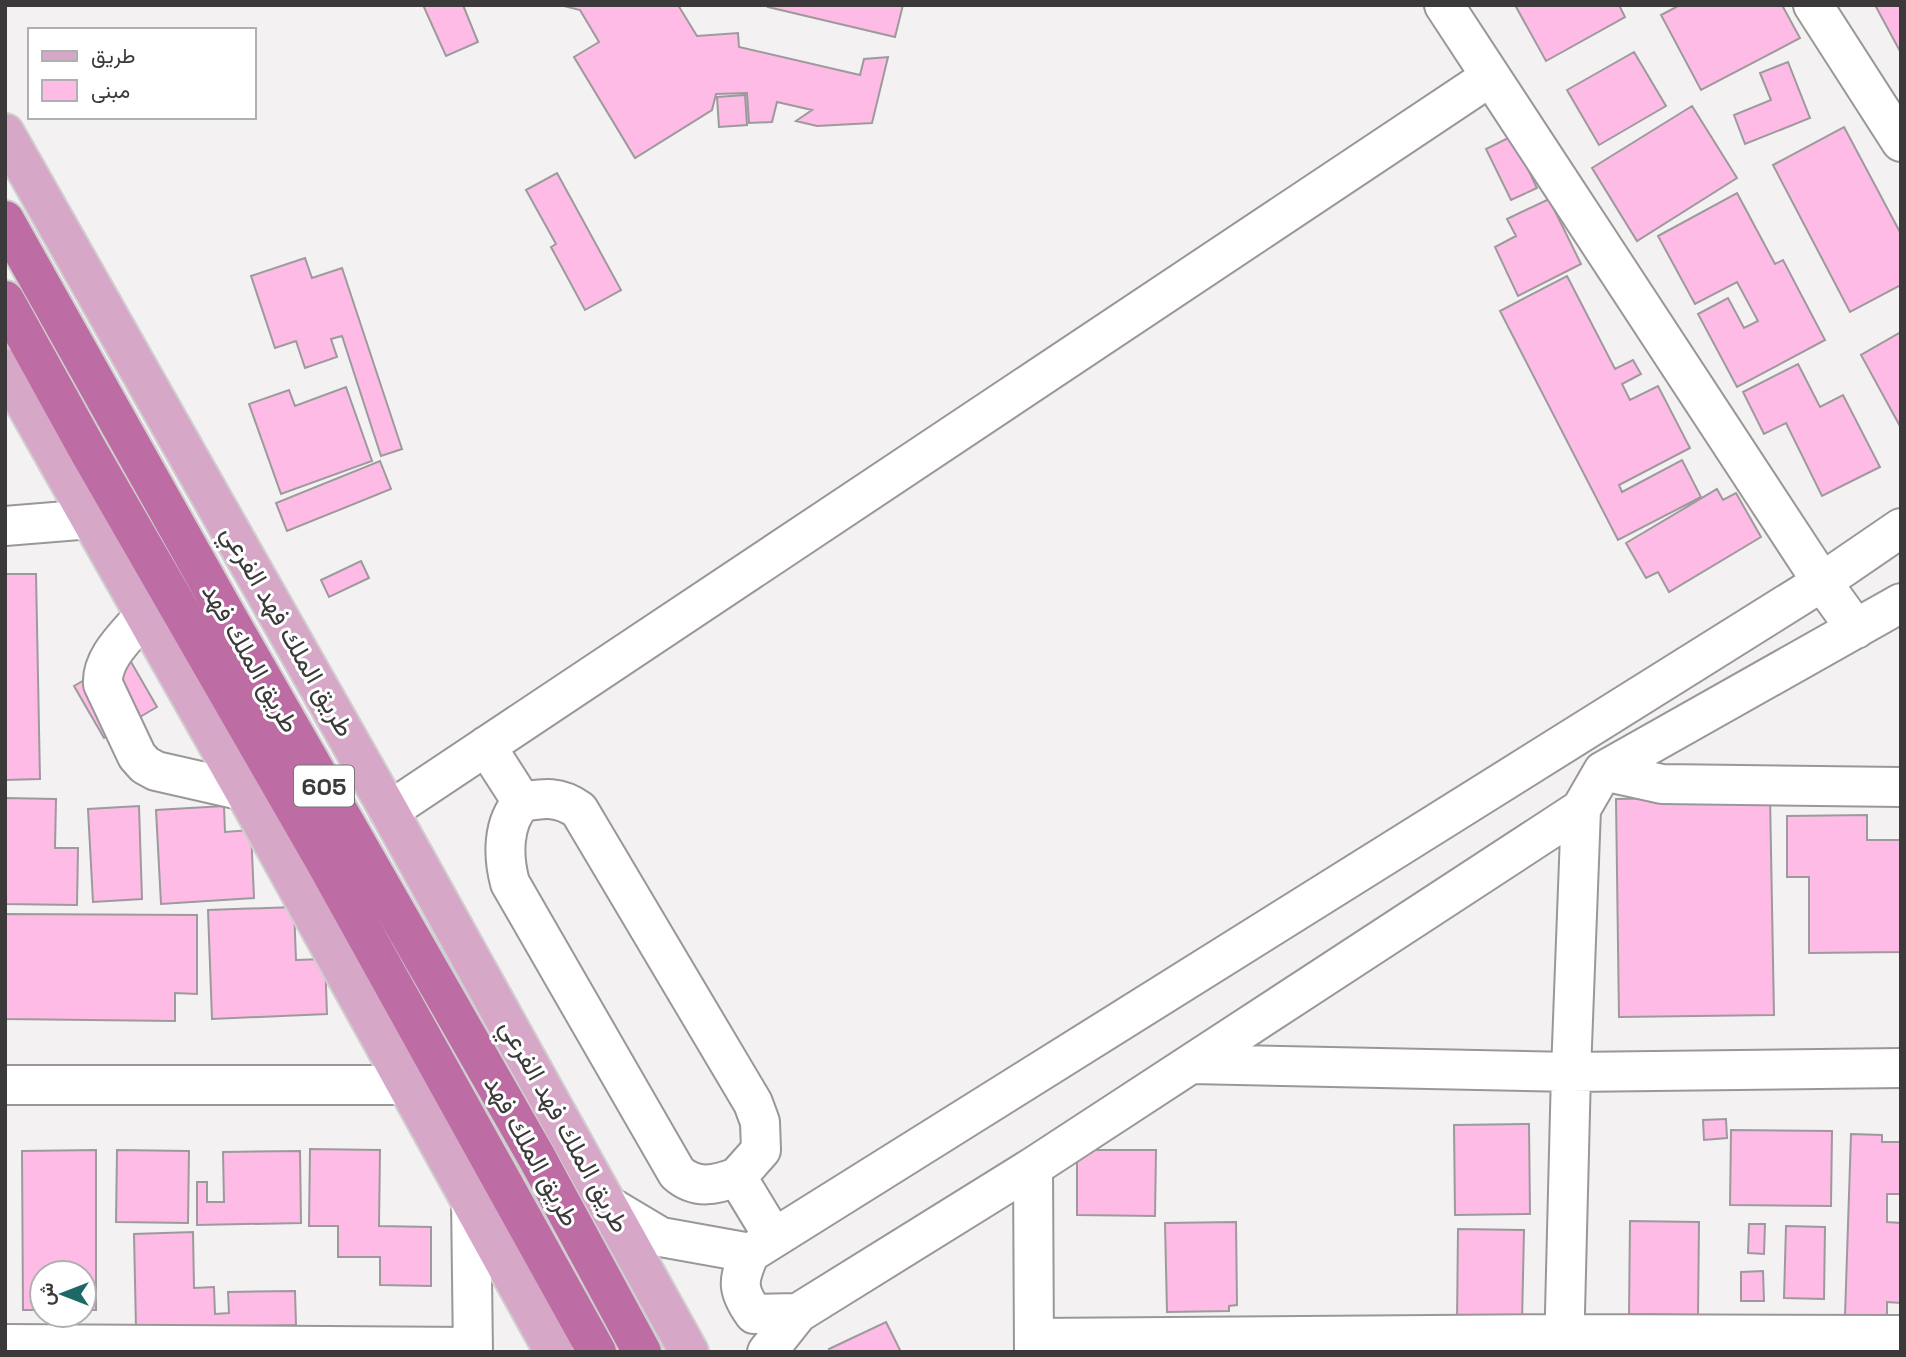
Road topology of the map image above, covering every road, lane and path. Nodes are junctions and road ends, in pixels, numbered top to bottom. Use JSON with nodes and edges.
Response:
{"nodes":[{"id":1,"x":1444,"y":5,"type":"edge"},
{"id":2,"x":1813,"y":5,"type":"edge"},
{"id":3,"x":1490,"y":77,"type":"junction"},
{"id":4,"x":5,"y":133,"type":"edge"},
{"id":5,"x":1901,"y":142,"type":"edge"},
{"id":6,"x":5,"y":220,"type":"edge"},
{"id":7,"x":5,"y":300,"type":"edge"},
{"id":8,"x":5,"y":368,"type":"edge"},
{"id":9,"x":92,"y":519,"type":"junction"},
{"id":10,"x":5,"y":526,"type":"edge"},
{"id":11,"x":1901,"y":528,"type":"edge"},
{"id":12,"x":1822,"y":582,"type":"junction"},
{"id":13,"x":1901,"y":603,"type":"edge"},
{"id":14,"x":145,"y":614,"type":"junction"},
{"id":15,"x":1856,"y":629,"type":"junction"},
{"id":16,"x":486,"y":746,"type":"junction"},
{"id":17,"x":1603,"y":771,"type":"junction"},
{"id":18,"x":1901,"y":787,"type":"edge"},
{"id":19,"x":244,"y":791,"type":"junction"},
{"id":20,"x":522,"y":802,"type":"junction"},
{"id":21,"x":1581,"y":809,"type":"junction"},
{"id":22,"x":390,"y":811,"type":"junction"},
{"id":23,"x":1192,"y":1064,"type":"junction"},
{"id":24,"x":1901,"y":1068,"type":"edge"},
{"id":25,"x":1571,"y":1072,"type":"junction"},
{"id":26,"x":405,"y":1085,"type":"junction"},
{"id":27,"x":5,"y":1086,"type":"edge"},
{"id":28,"x":1033,"y":1167,"type":"junction"},
{"id":29,"x":737,"y":1177,"type":"junction"},
{"id":30,"x":471,"y":1199,"type":"junction"},
{"id":31,"x":609,"y":1206,"type":"junction"},
{"id":32,"x":762,"y":1245,"type":"junction"},
{"id":33,"x":798,"y":1313,"type":"junction"},
{"id":34,"x":1901,"y":1335,"type":"edge"},
{"id":35,"x":1564,"y":1343,"type":"edge"},
{"id":36,"x":5,"y":1344,"type":"edge"},
{"id":37,"x":1034,"y":1345,"type":"edge"},
{"id":38,"x":473,"y":1349,"type":"edge"},
{"id":39,"x":554,"y":1352,"type":"edge"},
{"id":40,"x":597,"y":1352,"type":"edge"},
{"id":41,"x":642,"y":1352,"type":"edge"},
{"id":42,"x":689,"y":1352,"type":"edge"},
{"id":43,"x":767,"y":1352,"type":"edge"}],
"edges":[{"from":1,"to":3,"type":"street"},
{"from":2,"to":5,"type":"street"},
{"from":3,"to":12,"type":"street"},
{"from":3,"to":16,"type":"street"},
{"from":4,"to":22,"type":"main road","name":"طريق الملك فهد الفرعي"},
{"from":6,"to":41,"type":"highway","name":"طريق الملك فهد","number":"605"},
{"from":7,"to":40,"type":"highway","name":"طريق الملك فهد","number":"605"},
{"from":8,"to":9,"type":"main road"},
{"from":9,"to":10,"type":"street"},
{"from":9,"to":14,"type":"main road"},
{"from":11,"to":12,"type":"street"},
{"from":12,"to":15,"type":"street"},
{"from":12,"to":32,"type":"street"},
{"from":13,"to":15,"type":"street"},
{"from":14,"to":19,"type":"main road"},
{"from":14,"to":19,"type":"street"},
{"from":15,"to":17,"type":"street"},
{"from":16,"to":20,"type":"street"},
{"from":16,"to":22,"type":"street"},
{"from":17,"to":18,"type":"street"},
{"from":17,"to":21,"type":"street"},
{"from":19,"to":26,"type":"main road"},
{"from":20,"to":29,"type":"street"},
{"from":20,"to":29,"type":"street"},
{"from":21,"to":23,"type":"street"},
{"from":21,"to":25,"type":"street"},
{"from":22,"to":31,"type":"main road","name":"طريق الملك فهد الفرعي"},
{"from":23,"to":25,"type":"street"},
{"from":23,"to":28,"type":"street"},
{"from":24,"to":25,"type":"street"},
{"from":25,"to":35,"type":"street"},
{"from":26,"to":27,"type":"street"},
{"from":26,"to":30,"type":"main road"},
{"from":28,"to":33,"type":"street"},
{"from":28,"to":37,"type":"street"},
{"from":29,"to":32,"type":"street"},
{"from":30,"to":38,"type":"street"},
{"from":30,"to":39,"type":"main road"},
{"from":31,"to":32,"type":"street"},
{"from":31,"to":42,"type":"main road","name":"طريق الملك فهد الفرعي"},
{"from":32,"to":33,"type":"street"},
{"from":33,"to":43,"type":"street"},
{"from":34,"to":35,"type":"street"},
{"from":35,"to":37,"type":"street"},
{"from":36,"to":38,"type":"street"}]}
